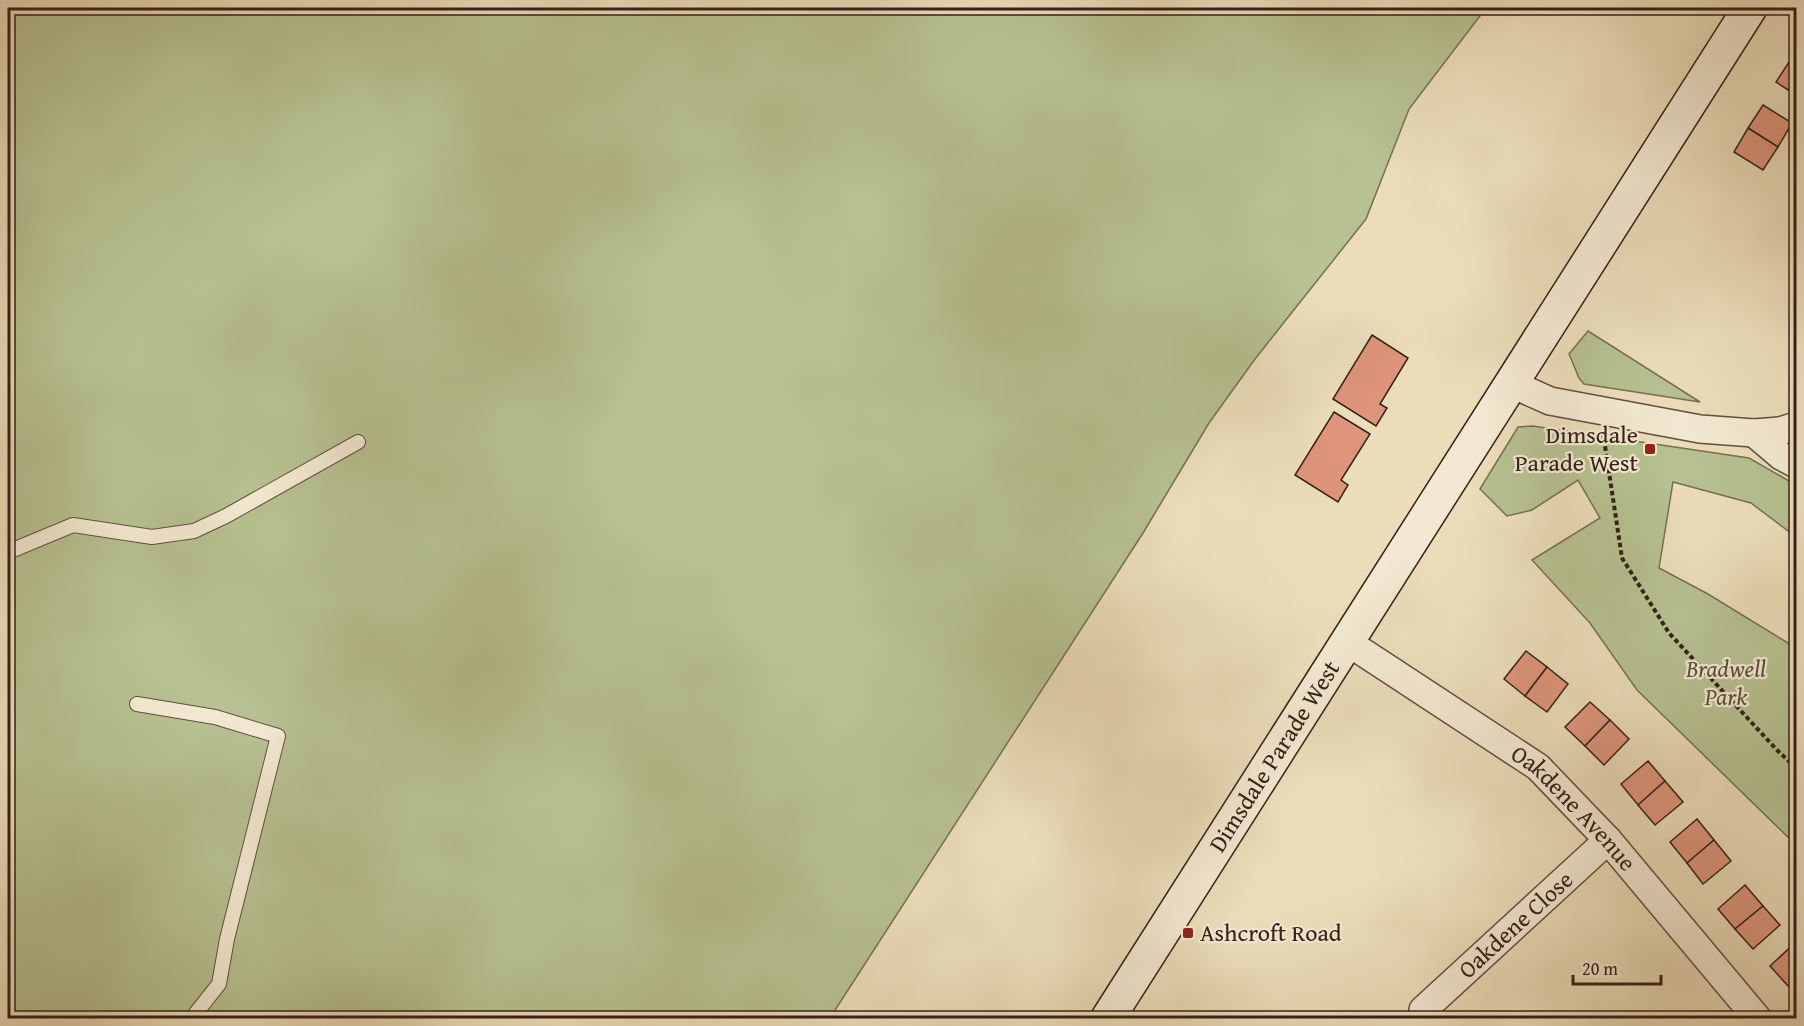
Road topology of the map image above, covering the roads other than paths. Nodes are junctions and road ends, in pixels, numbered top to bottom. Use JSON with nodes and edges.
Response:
{"nodes":[{"id":1,"x":1750,"y":8,"type":"edge"},
{"id":2,"x":1512,"y":384,"type":"junction"},
{"id":3,"x":1797,"y":426,"type":"edge"},
{"id":4,"x":1754,"y":433,"type":"junction"},
{"id":5,"x":358,"y":442,"type":"dead end"},
{"id":6,"x":1797,"y":464,"type":"edge"},
{"id":7,"x":8,"y":552,"type":"edge"},
{"id":8,"x":1349,"y":643,"type":"junction"},
{"id":9,"x":137,"y":704,"type":"dead end"},
{"id":10,"x":1608,"y":840,"type":"junction"},
{"id":11,"x":1423,"y":1010,"type":"dead end"},
{"id":12,"x":192,"y":1018,"type":"edge"},
{"id":13,"x":1108,"y":1018,"type":"edge"},
{"id":14,"x":1758,"y":1018,"type":"edge"}],
"edges":[{"from":1,"to":2,"type":"main road","name":"Dimsdale Parade West"},
{"from":2,"to":4,"type":"street"},
{"from":2,"to":8,"type":"main road","name":"Dimsdale Parade West"},
{"from":3,"to":4,"type":"street"},
{"from":4,"to":6,"type":"street"},
{"from":5,"to":7,"type":"lane"},
{"from":8,"to":10,"type":"street","name":"Oakdene Avenue"},
{"from":8,"to":13,"type":"main road","name":"Dimsdale Parade West"},
{"from":9,"to":12,"type":"lane"},
{"from":10,"to":11,"type":"street","name":"Oakdene Close"},
{"from":10,"to":14,"type":"street","name":"Oakdene Avenue"}]}
